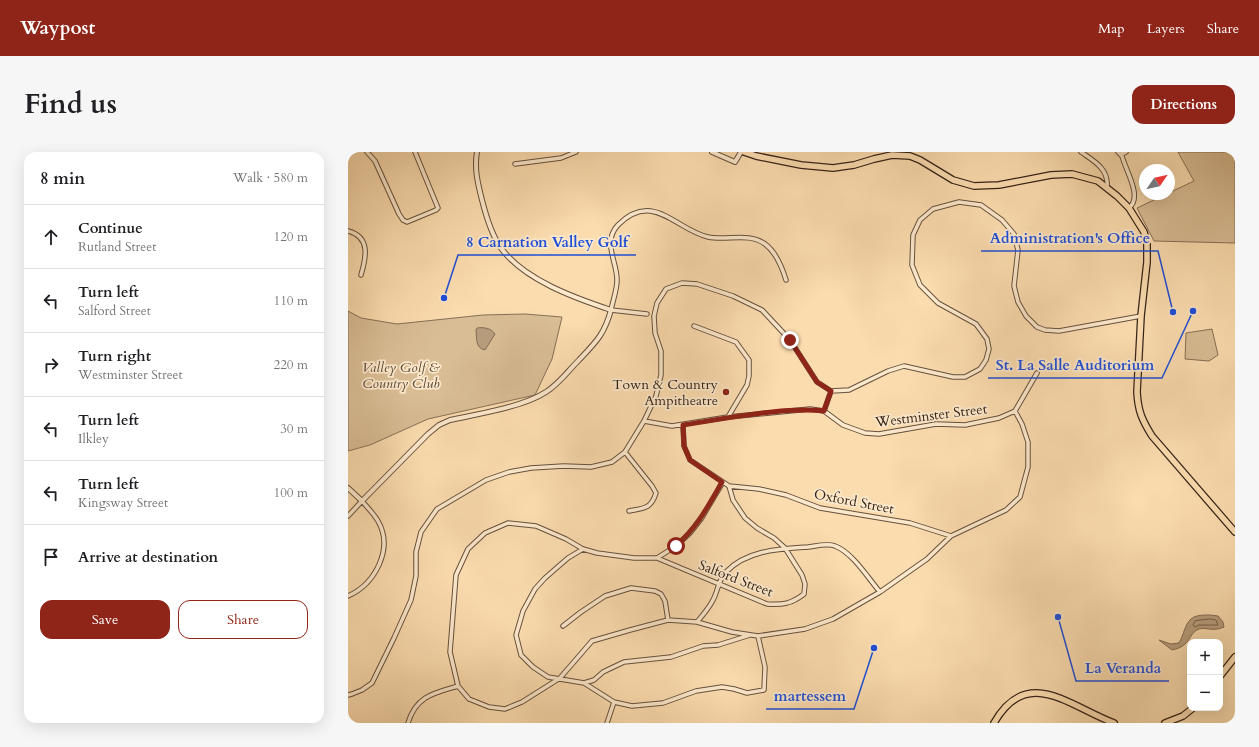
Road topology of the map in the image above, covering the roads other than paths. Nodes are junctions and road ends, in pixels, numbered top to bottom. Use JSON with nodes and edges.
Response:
{"nodes":[{"id":1,"x":367,"y":152,"type":"edge"},
{"id":2,"x":415,"y":152,"type":"edge"},
{"id":3,"x":477,"y":152,"type":"edge"},
{"id":4,"x":576,"y":152,"type":"edge"},
{"id":5,"x":712,"y":152,"type":"edge"},
{"id":6,"x":741,"y":152,"type":"edge"},
{"id":7,"x":744,"y":152,"type":"edge"},
{"id":8,"x":1082,"y":152,"type":"edge"},
{"id":9,"x":1126,"y":152,"type":"edge"},
{"id":10,"x":1120,"y":153,"type":"edge"},
{"id":11,"x":515,"y":164,"type":"dead end"},
{"id":12,"x":1107,"y":187,"type":"junction"},
{"id":13,"x":1129,"y":208,"type":"junction"},
{"id":14,"x":348,"y":231,"type":"edge"},
{"id":15,"x":361,"y":275,"type":"dead end"},
{"id":16,"x":786,"y":280,"type":"dead end"},
{"id":17,"x":611,"y":310,"type":"junction"},
{"id":18,"x":647,"y":314,"type":"dead end"},
{"id":19,"x":1141,"y":316,"type":"junction"},
{"id":20,"x":694,"y":326,"type":"dead end"},
{"id":21,"x":1037,"y":373,"type":"dead end"},
{"id":22,"x":831,"y":391,"type":"junction"},
{"id":23,"x":824,"y":411,"type":"junction"},
{"id":24,"x":1015,"y":411,"type":"junction"},
{"id":25,"x":728,"y":417,"type":"junction"},
{"id":26,"x":644,"y":421,"type":"junction"},
{"id":27,"x":683,"y":425,"type":"junction"},
{"id":28,"x":625,"y":452,"type":"junction"},
{"id":29,"x":722,"y":482,"type":"junction"},
{"id":30,"x":729,"y":486,"type":"junction"},
{"id":31,"x":348,"y":488,"type":"edge"},
{"id":32,"x":362,"y":501,"type":"junction"},
{"id":33,"x":629,"y":511,"type":"dead end"},
{"id":34,"x":348,"y":516,"type":"edge"},
{"id":35,"x":1235,"y":532,"type":"edge"},
{"id":36,"x":951,"y":536,"type":"junction"},
{"id":37,"x":583,"y":548,"type":"junction"},
{"id":38,"x":785,"y":548,"type":"junction"},
{"id":39,"x":657,"y":558,"type":"junction"},
{"id":40,"x":719,"y":583,"type":"junction"},
{"id":41,"x":880,"y":592,"type":"junction"},
{"id":42,"x":348,"y":596,"type":"edge"},
{"id":43,"x":668,"y":620,"type":"junction"},
{"id":44,"x":697,"y":622,"type":"junction"},
{"id":45,"x":563,"y":626,"type":"dead end"},
{"id":46,"x":752,"y":635,"type":"junction"},
{"id":47,"x":758,"y":636,"type":"junction"},
{"id":48,"x":1235,"y":657,"type":"edge"},
{"id":49,"x":1221,"y":675,"type":"edge"},
{"id":50,"x":560,"y":678,"type":"junction"},
{"id":51,"x":584,"y":682,"type":"junction"},
{"id":52,"x":458,"y":686,"type":"junction"},
{"id":53,"x":348,"y":694,"type":"edge"},
{"id":54,"x":614,"y":702,"type":"junction"},
{"id":55,"x":1189,"y":711,"type":"edge"},
{"id":56,"x":408,"y":723,"type":"edge"},
{"id":57,"x":607,"y":723,"type":"edge"},
{"id":58,"x":994,"y":723,"type":"edge"},
{"id":59,"x":1114,"y":723,"type":"edge"},
{"id":60,"x":1165,"y":723,"type":"edge"}],
"edges":[{"from":1,"to":2,"type":"street"},
{"from":3,"to":17,"type":"street"},
{"from":4,"to":11,"type":"street"},
{"from":5,"to":6,"type":"street"},
{"from":7,"to":12,"type":"main road"},
{"from":8,"to":12,"type":"street"},
{"from":9,"to":10,"type":"street"},
{"from":10,"to":13,"type":"street"},
{"from":12,"to":13,"type":"main road"},
{"from":13,"to":19,"type":"main road"},
{"from":14,"to":15,"type":"street"},
{"from":16,"to":17,"type":"street"},
{"from":17,"to":18,"type":"street"},
{"from":17,"to":32,"type":"street"},
{"from":19,"to":22,"type":"street"},
{"from":19,"to":35,"type":"main road"},
{"from":20,"to":25,"type":"street"},
{"from":21,"to":24,"type":"street"},
{"from":22,"to":23,"type":"street"},
{"from":22,"to":26,"type":"street"},
{"from":23,"to":24,"type":"street","name":"Westminster Street"},
{"from":23,"to":25,"type":"street"},
{"from":24,"to":36,"type":"street"},
{"from":25,"to":27,"type":"street"},
{"from":26,"to":27,"type":"street"},
{"from":26,"to":28,"type":"street"},
{"from":27,"to":29,"type":"street"},
{"from":28,"to":33,"type":"street"},
{"from":28,"to":53,"type":"street"},
{"from":29,"to":30,"type":"street"},
{"from":29,"to":39,"type":"street"},
{"from":30,"to":36,"type":"street","name":"Oxford Street"},
{"from":30,"to":38,"type":"street","name":"Salford Street"},
{"from":31,"to":32,"type":"street"},
{"from":32,"to":34,"type":"street"},
{"from":32,"to":42,"type":"street"},
{"from":36,"to":41,"type":"street"},
{"from":37,"to":39,"type":"street"},
{"from":37,"to":50,"type":"street"},
{"from":37,"to":52,"type":"street"},
{"from":38,"to":40,"type":"street"},
{"from":38,"to":40,"type":"street","name":"Salford Street"},
{"from":38,"to":41,"type":"street"},
{"from":39,"to":40,"type":"street","name":"Salford Street"},
{"from":40,"to":44,"type":"street"},
{"from":41,"to":47,"type":"street"},
{"from":43,"to":44,"type":"street"},
{"from":43,"to":45,"type":"street"},
{"from":43,"to":50,"type":"street"},
{"from":44,"to":46,"type":"street"},
{"from":46,"to":47,"type":"street"},
{"from":46,"to":51,"type":"street"},
{"from":47,"to":54,"type":"street"},
{"from":48,"to":49,"type":"main road"},
{"from":50,"to":51,"type":"street"},
{"from":50,"to":52,"type":"street"},
{"from":51,"to":54,"type":"street"},
{"from":52,"to":56,"type":"street"},
{"from":54,"to":57,"type":"street"},
{"from":55,"to":60,"type":"main road"},
{"from":58,"to":59,"type":"main road"}]}
